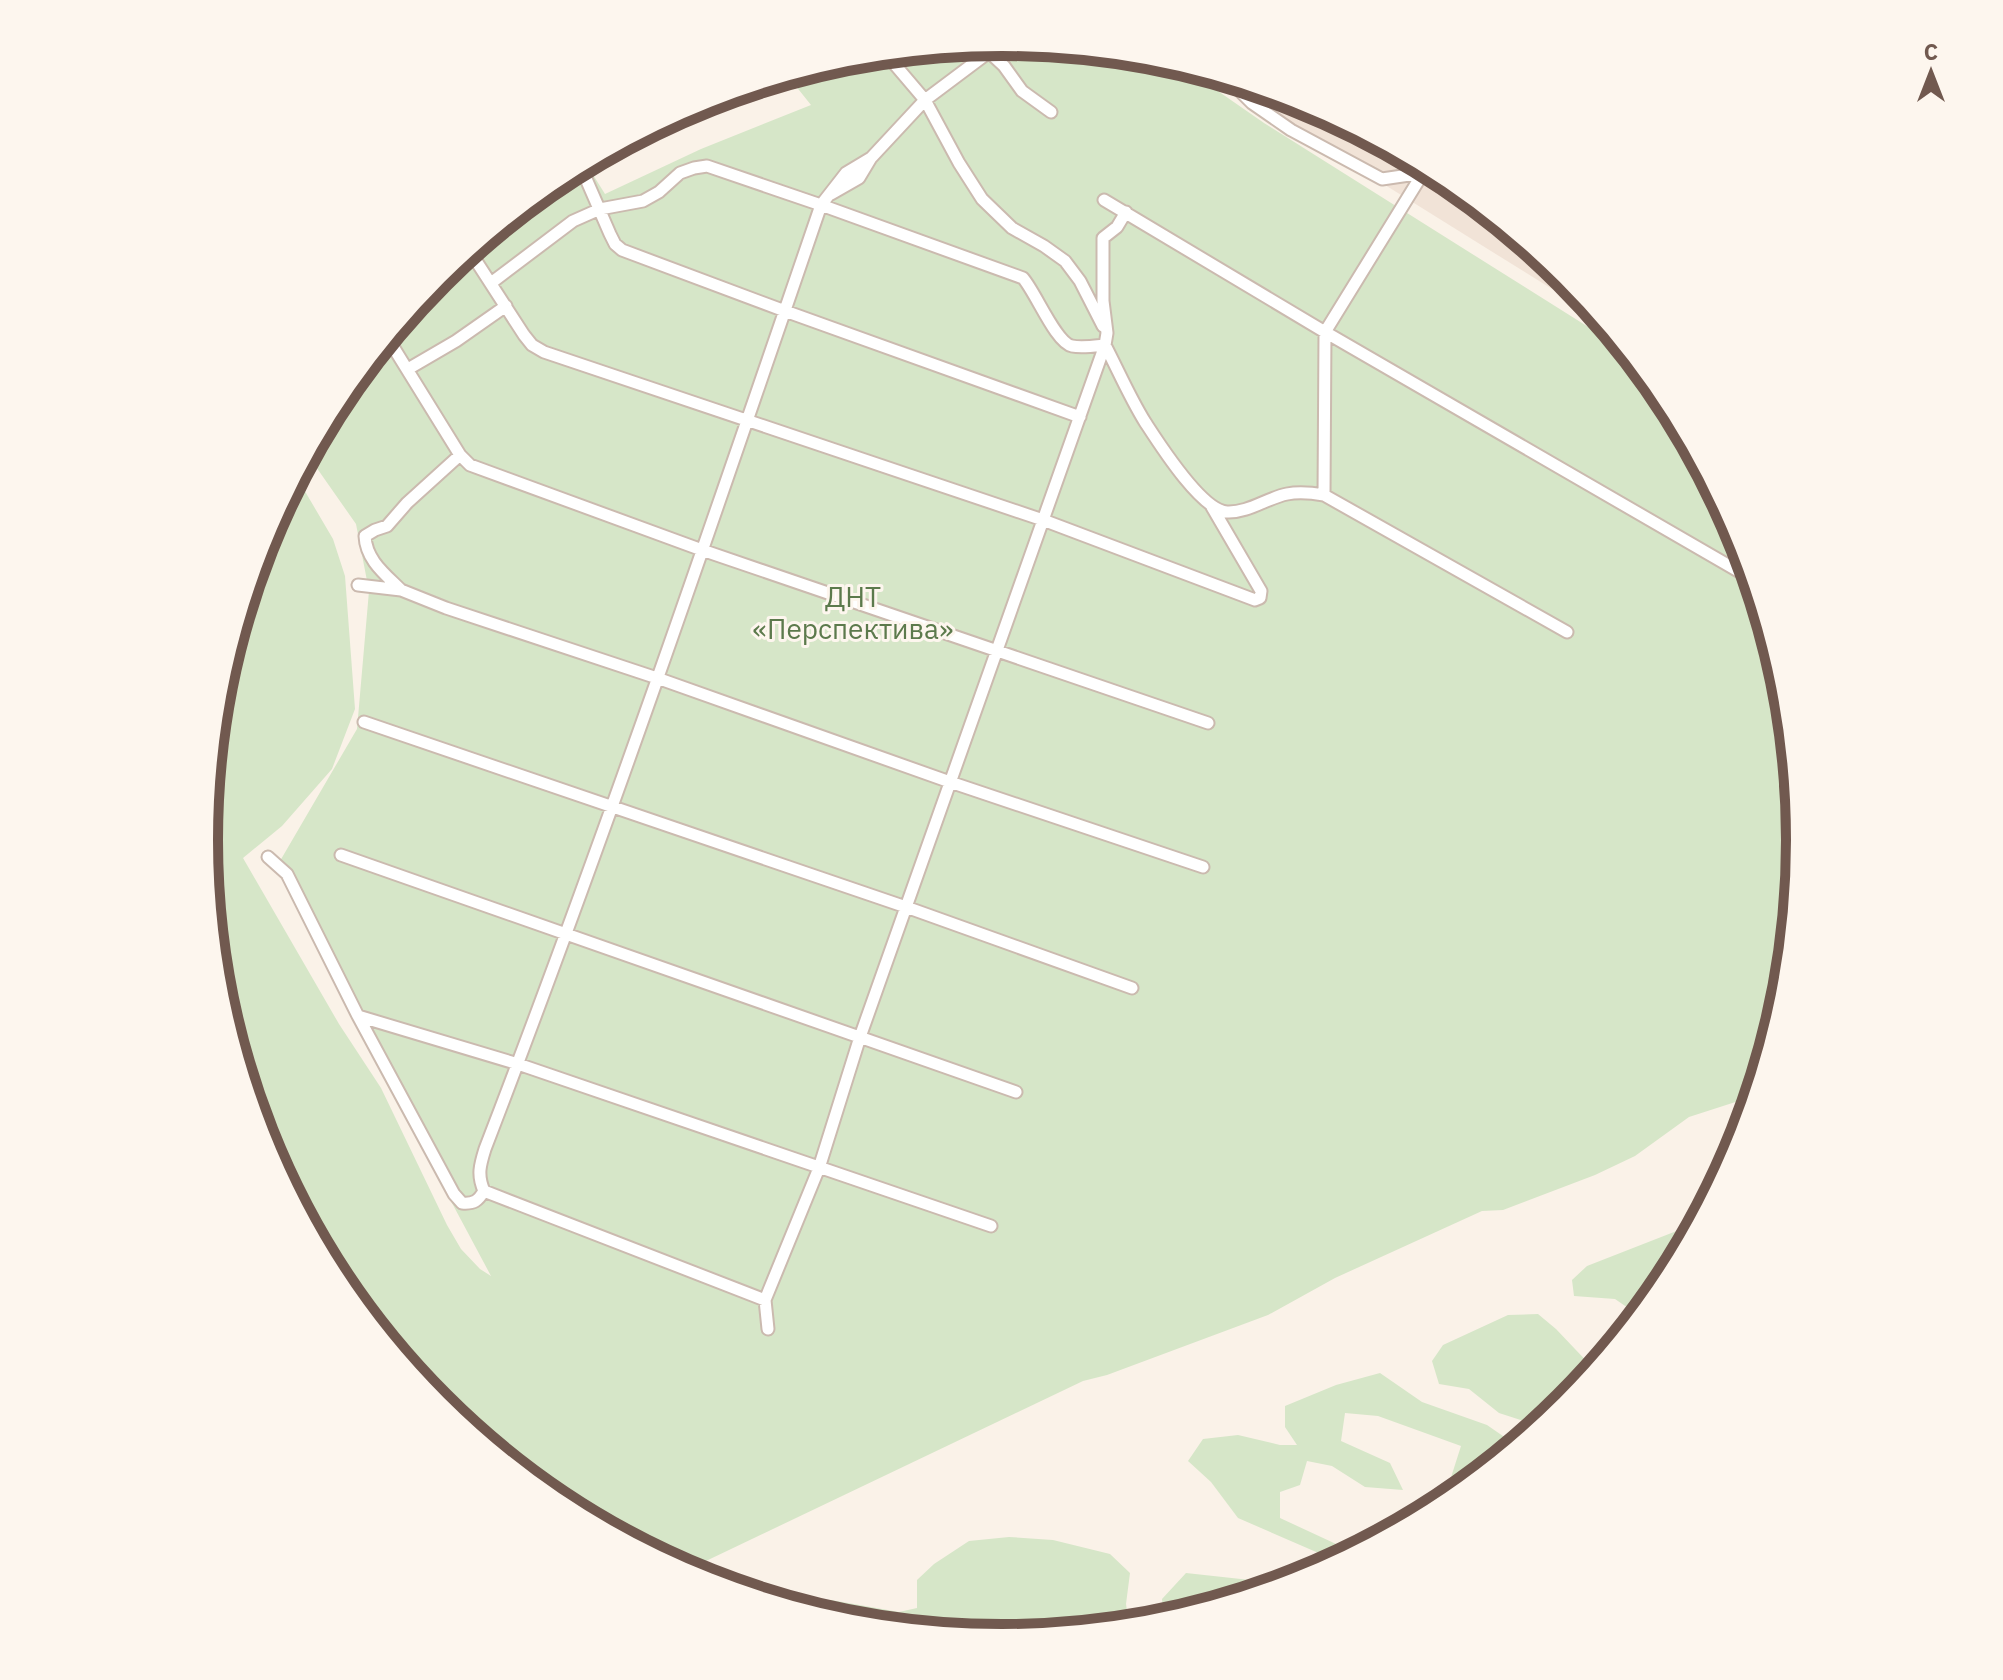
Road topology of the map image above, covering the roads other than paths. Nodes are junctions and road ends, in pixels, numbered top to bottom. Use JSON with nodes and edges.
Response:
{"nodes":[{"id":1,"x":998,"y":56,"type":"edge"},
{"id":2,"x":980,"y":57,"type":"edge"},
{"id":3,"x":894,"y":64,"type":"edge"},
{"id":4,"x":1244,"y":95,"type":"edge"},
{"id":5,"x":925,"y":100,"type":"junction"},
{"id":6,"x":1051,"y":112,"type":"dead end"},
{"id":7,"x":1415,"y":174,"type":"edge"},
{"id":8,"x":585,"y":176,"type":"edge"},
{"id":9,"x":1420,"y":177,"type":"edge"},
{"id":10,"x":1104,"y":200,"type":"dead end"},
{"id":11,"x":821,"y":205,"type":"junction"},
{"id":12,"x":600,"y":209,"type":"junction"},
{"id":13,"x":1126,"y":212,"type":"junction"},
{"id":14,"x":476,"y":260,"type":"edge"},
{"id":15,"x":491,"y":283,"type":"junction"},
{"id":16,"x":506,"y":306,"type":"junction"},
{"id":17,"x":785,"y":311,"type":"junction"},
{"id":18,"x":1325,"y":332,"type":"junction"},
{"id":19,"x":1106,"y":339,"type":"junction"},
{"id":20,"x":393,"y":346,"type":"edge"},
{"id":21,"x":408,"y":369,"type":"junction"},
{"id":22,"x":1080,"y":417,"type":"junction"},
{"id":23,"x":748,"y":421,"type":"junction"},
{"id":24,"x":460,"y":455,"type":"junction"},
{"id":25,"x":1324,"y":495,"type":"junction"},
{"id":26,"x":1212,"y":507,"type":"junction"},
{"id":27,"x":1043,"y":520,"type":"junction"},
{"id":28,"x":702,"y":550,"type":"junction"},
{"id":29,"x":1737,"y":571,"type":"edge"},
{"id":30,"x":358,"y":585,"type":"dead end"},
{"id":31,"x":401,"y":590,"type":"junction"},
{"id":32,"x":1567,"y":632,"type":"dead end"},
{"id":33,"x":996,"y":651,"type":"junction"},
{"id":34,"x":657,"y":678,"type":"junction"},
{"id":35,"x":364,"y":722,"type":"dead end"},
{"id":36,"x":1208,"y":723,"type":"dead end"},
{"id":37,"x":950,"y":782,"type":"junction"},
{"id":38,"x":612,"y":806,"type":"junction"},
{"id":39,"x":341,"y":855,"type":"dead end"},
{"id":40,"x":268,"y":857,"type":"dead end"},
{"id":41,"x":1203,"y":867,"type":"dead end"},
{"id":42,"x":906,"y":907,"type":"junction"},
{"id":43,"x":567,"y":934,"type":"junction"},
{"id":44,"x":1132,"y":988,"type":"dead end"},
{"id":45,"x":358,"y":1016,"type":"junction"},
{"id":46,"x":860,"y":1037,"type":"junction"},
{"id":47,"x":518,"y":1064,"type":"junction"},
{"id":48,"x":1016,"y":1092,"type":"dead end"},
{"id":49,"x":819,"y":1168,"type":"junction"},
{"id":50,"x":484,"y":1191,"type":"junction"},
{"id":51,"x":991,"y":1226,"type":"dead end"},
{"id":52,"x":765,"y":1300,"type":"junction"},
{"id":53,"x":768,"y":1329,"type":"dead end"}],
"edges":[{"from":1,"to":6,"type":"street"},
{"from":2,"to":5,"type":"street"},
{"from":3,"to":5,"type":"street"},
{"from":4,"to":7,"type":"street"},
{"from":5,"to":11,"type":"street"},
{"from":5,"to":19,"type":"street"},
{"from":8,"to":12,"type":"street"},
{"from":9,"to":18,"type":"street"},
{"from":10,"to":13,"type":"street"},
{"from":11,"to":12,"type":"street"},
{"from":11,"to":17,"type":"street"},
{"from":11,"to":19,"type":"street"},
{"from":12,"to":15,"type":"street"},
{"from":12,"to":17,"type":"street"},
{"from":13,"to":18,"type":"street"},
{"from":13,"to":19,"type":"street"},
{"from":14,"to":15,"type":"street"},
{"from":15,"to":16,"type":"street"},
{"from":16,"to":21,"type":"street"},
{"from":16,"to":23,"type":"street"},
{"from":17,"to":22,"type":"street"},
{"from":17,"to":23,"type":"street"},
{"from":18,"to":25,"type":"street"},
{"from":18,"to":29,"type":"street"},
{"from":19,"to":22,"type":"street"},
{"from":19,"to":26,"type":"street"},
{"from":20,"to":21,"type":"street"},
{"from":21,"to":24,"type":"street"},
{"from":22,"to":27,"type":"street"},
{"from":23,"to":27,"type":"street"},
{"from":23,"to":28,"type":"street"},
{"from":24,"to":28,"type":"street"},
{"from":24,"to":31,"type":"street"},
{"from":25,"to":26,"type":"street"},
{"from":25,"to":32,"type":"street"},
{"from":26,"to":27,"type":"street"},
{"from":27,"to":33,"type":"street"},
{"from":28,"to":33,"type":"street"},
{"from":28,"to":34,"type":"street"},
{"from":30,"to":31,"type":"street"},
{"from":31,"to":34,"type":"street"},
{"from":33,"to":36,"type":"street"},
{"from":33,"to":37,"type":"street"},
{"from":34,"to":37,"type":"street"},
{"from":34,"to":38,"type":"street"},
{"from":35,"to":38,"type":"street"},
{"from":37,"to":41,"type":"street"},
{"from":37,"to":42,"type":"street"},
{"from":38,"to":42,"type":"street"},
{"from":38,"to":43,"type":"street"},
{"from":39,"to":43,"type":"street"},
{"from":40,"to":45,"type":"street"},
{"from":42,"to":44,"type":"street"},
{"from":42,"to":46,"type":"street"},
{"from":43,"to":46,"type":"street"},
{"from":43,"to":47,"type":"street"},
{"from":45,"to":47,"type":"street"},
{"from":45,"to":50,"type":"street"},
{"from":46,"to":48,"type":"street"},
{"from":46,"to":49,"type":"street"},
{"from":47,"to":49,"type":"street"},
{"from":47,"to":50,"type":"street"},
{"from":49,"to":51,"type":"street"},
{"from":49,"to":52,"type":"street"},
{"from":50,"to":52,"type":"street"},
{"from":52,"to":53,"type":"street"}]}
